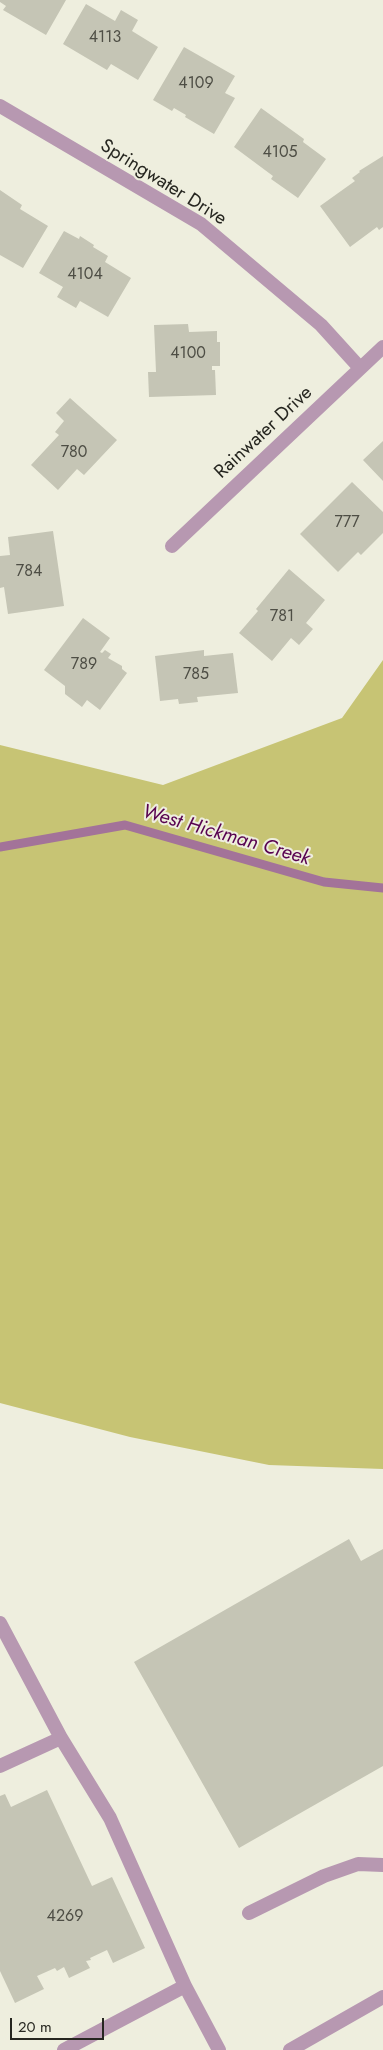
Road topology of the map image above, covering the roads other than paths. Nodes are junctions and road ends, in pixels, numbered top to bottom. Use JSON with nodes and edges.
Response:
{"nodes":[{"id":1,"x":0,"y":106,"type":"edge"},
{"id":2,"x":383,"y":347,"type":"edge"},
{"id":3,"x":360,"y":368,"type":"junction"},
{"id":4,"x":172,"y":546,"type":"dead end"},
{"id":5,"x":0,"y":1624,"type":"edge"},
{"id":6,"x":61,"y":1738,"type":"junction"},
{"id":7,"x":0,"y":1766,"type":"edge"},
{"id":8,"x":383,"y":1865,"type":"edge"},
{"id":9,"x":249,"y":1913,"type":"dead end"},
{"id":10,"x":185,"y":1986,"type":"junction"},
{"id":11,"x":383,"y":1997,"type":"edge"},
{"id":12,"x":64,"y":2050,"type":"edge"},
{"id":13,"x":219,"y":2050,"type":"edge"},
{"id":14,"x":290,"y":2050,"type":"edge"}],
"edges":[{"from":1,"to":3,"type":"street","name":"Springwater Drive"},
{"from":2,"to":3,"type":"street","name":"Rainwater Drive"},
{"from":3,"to":4,"type":"street","name":"Rainwater Drive"},
{"from":5,"to":6,"type":"street"},
{"from":6,"to":7,"type":"street"},
{"from":6,"to":10,"type":"street"},
{"from":8,"to":9,"type":"street"},
{"from":10,"to":12,"type":"street"},
{"from":10,"to":13,"type":"street"},
{"from":11,"to":14,"type":"street"}]}
